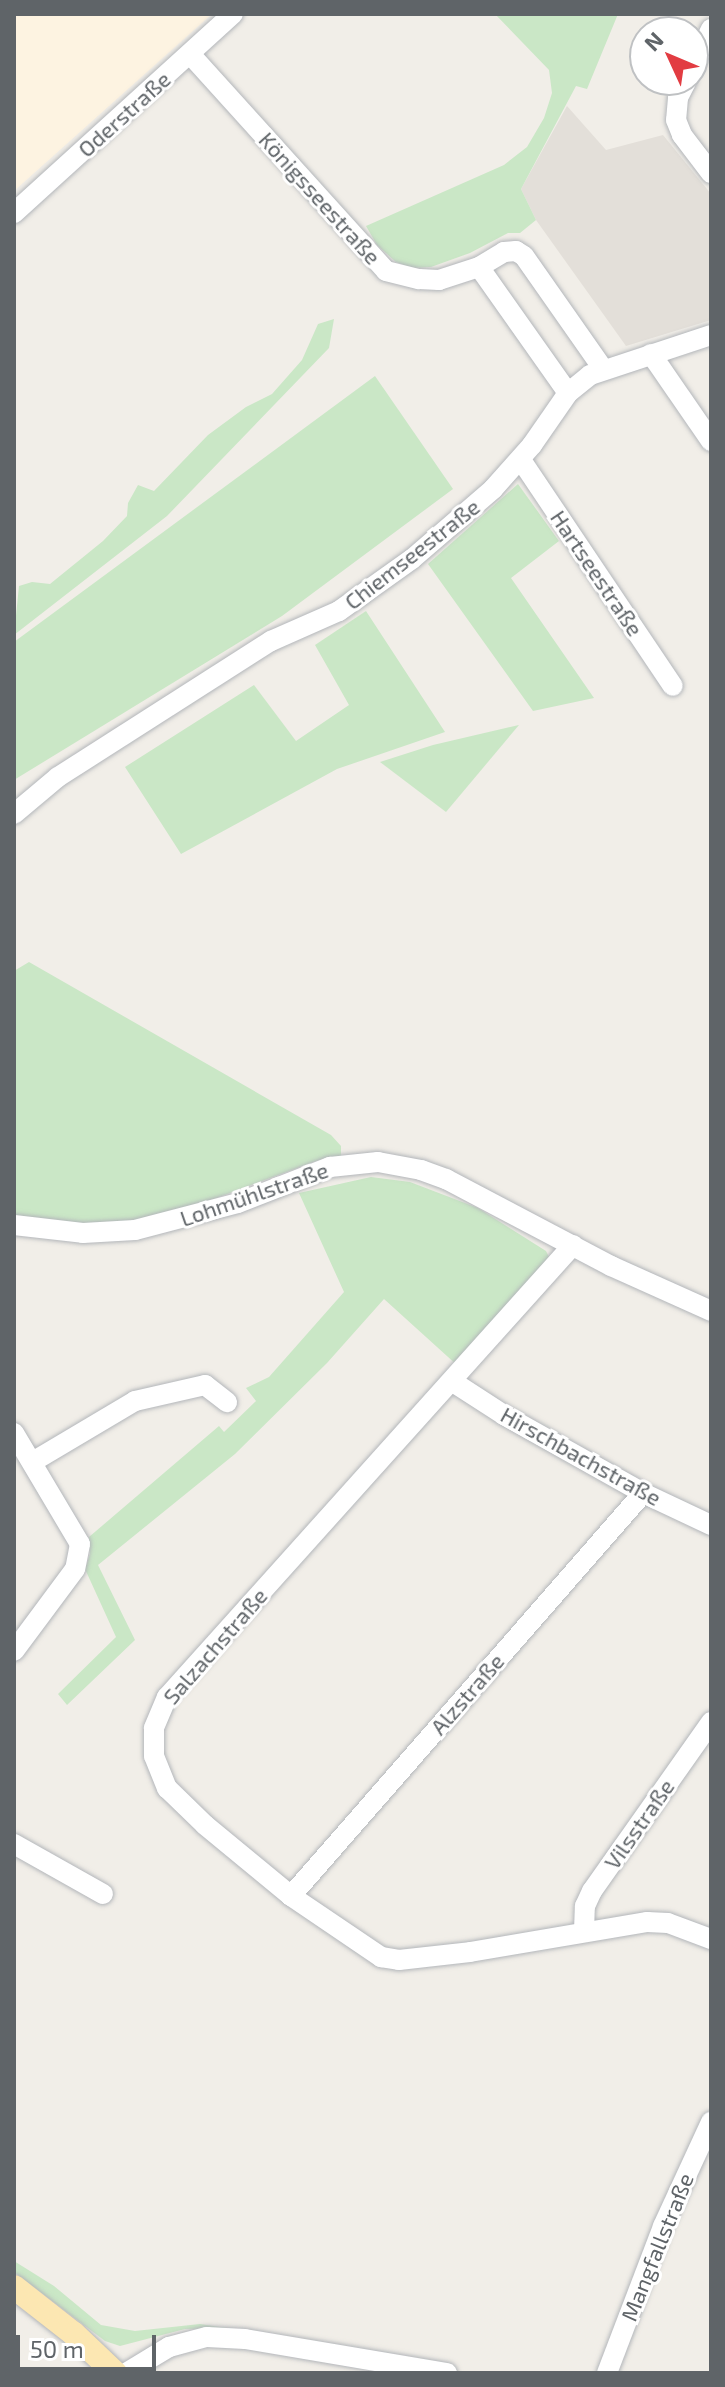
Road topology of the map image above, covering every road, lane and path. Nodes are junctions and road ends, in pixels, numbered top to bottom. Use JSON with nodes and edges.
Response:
{"nodes":[{"id":1,"x":233,"y":14,"type":"edge"},
{"id":2,"x":190,"y":54,"type":"junction"},
{"id":3,"x":679,"y":96,"type":"edge"},
{"id":4,"x":711,"y":173,"type":"edge"},
{"id":5,"x":14,"y":213,"type":"edge"},
{"id":6,"x":479,"y":267,"type":"junction"},
{"id":7,"x":711,"y":335,"type":"edge"},
{"id":8,"x":651,"y":354,"type":"junction"},
{"id":9,"x":603,"y":369,"type":"junction"},
{"id":10,"x":568,"y":393,"type":"junction"},
{"id":11,"x":711,"y":441,"type":"edge"},
{"id":12,"x":521,"y":460,"type":"junction"},
{"id":13,"x":673,"y":686,"type":"dead end"},
{"id":14,"x":14,"y":814,"type":"edge"},
{"id":15,"x":14,"y":1225,"type":"edge"},
{"id":16,"x":573,"y":1245,"type":"junction"},
{"id":17,"x":711,"y":1311,"type":"edge"},
{"id":18,"x":453,"y":1382,"type":"junction"},
{"id":19,"x":227,"y":1402,"type":"dead end"},
{"id":20,"x":14,"y":1433,"type":"edge"},
{"id":21,"x":34,"y":1461,"type":"junction"},
{"id":22,"x":643,"y":1493,"type":"junction"},
{"id":23,"x":711,"y":1525,"type":"edge"},
{"id":24,"x":14,"y":1651,"type":"edge"},
{"id":25,"x":711,"y":1722,"type":"edge"},
{"id":26,"x":14,"y":1844,"type":"edge"},
{"id":27,"x":103,"y":1894,"type":"dead end"},
{"id":28,"x":291,"y":1896,"type":"junction"},
{"id":29,"x":584,"y":1931,"type":"junction"},
{"id":30,"x":711,"y":1939,"type":"edge"},
{"id":31,"x":711,"y":2122,"type":"edge"},
{"id":32,"x":14,"y":2287,"type":"edge"},
{"id":33,"x":115,"y":2373,"type":"edge"},
{"id":34,"x":126,"y":2373,"type":"edge"},
{"id":35,"x":447,"y":2373,"type":"edge"},
{"id":36,"x":607,"y":2373,"type":"edge"}],
"edges":[{"from":1,"to":2,"type":"street","name":"Oderstraße"},
{"from":2,"to":5,"type":"street","name":"Oderstraße"},
{"from":2,"to":6,"type":"street","name":"Königsseestraße"},
{"from":3,"to":4,"type":"street"},
{"from":6,"to":9,"type":"street","name":"Königsseestraße"},
{"from":6,"to":10,"type":"street"},
{"from":7,"to":8,"type":"street","name":"Chiemseestraße"},
{"from":8,"to":9,"type":"street","name":"Chiemseestraße"},
{"from":8,"to":11,"type":"street"},
{"from":9,"to":10,"type":"street","name":"Chiemseestraße"},
{"from":10,"to":12,"type":"street","name":"Chiemseestraße"},
{"from":12,"to":13,"type":"street","name":"Hartseestraße"},
{"from":12,"to":14,"type":"street","name":"Chiemseestraße"},
{"from":15,"to":16,"type":"street","name":"Lohmühlstraße"},
{"from":16,"to":17,"type":"street","name":"Lohmühlstraße"},
{"from":16,"to":18,"type":"street","name":"Salzachstraße"},
{"from":18,"to":22,"type":"street","name":"Hirschbachstraße"},
{"from":18,"to":28,"type":"street","name":"Salzachstraße"},
{"from":19,"to":21,"type":"street"},
{"from":20,"to":21,"type":"street"},
{"from":21,"to":24,"type":"street"},
{"from":22,"to":23,"type":"street","name":"Hirschbachstraße"},
{"from":22,"to":28,"type":"street","name":"Alzstraße"},
{"from":25,"to":29,"type":"street","name":"Vilsstraße"},
{"from":26,"to":27,"type":"street"},
{"from":28,"to":29,"type":"street","name":"Salzachstraße"},
{"from":29,"to":30,"type":"street","name":"Salzachstraße"},
{"from":31,"to":36,"type":"street","name":"Mangfallstraße"},
{"from":32,"to":33,"type":"main road"},
{"from":34,"to":35,"type":"street"}]}
